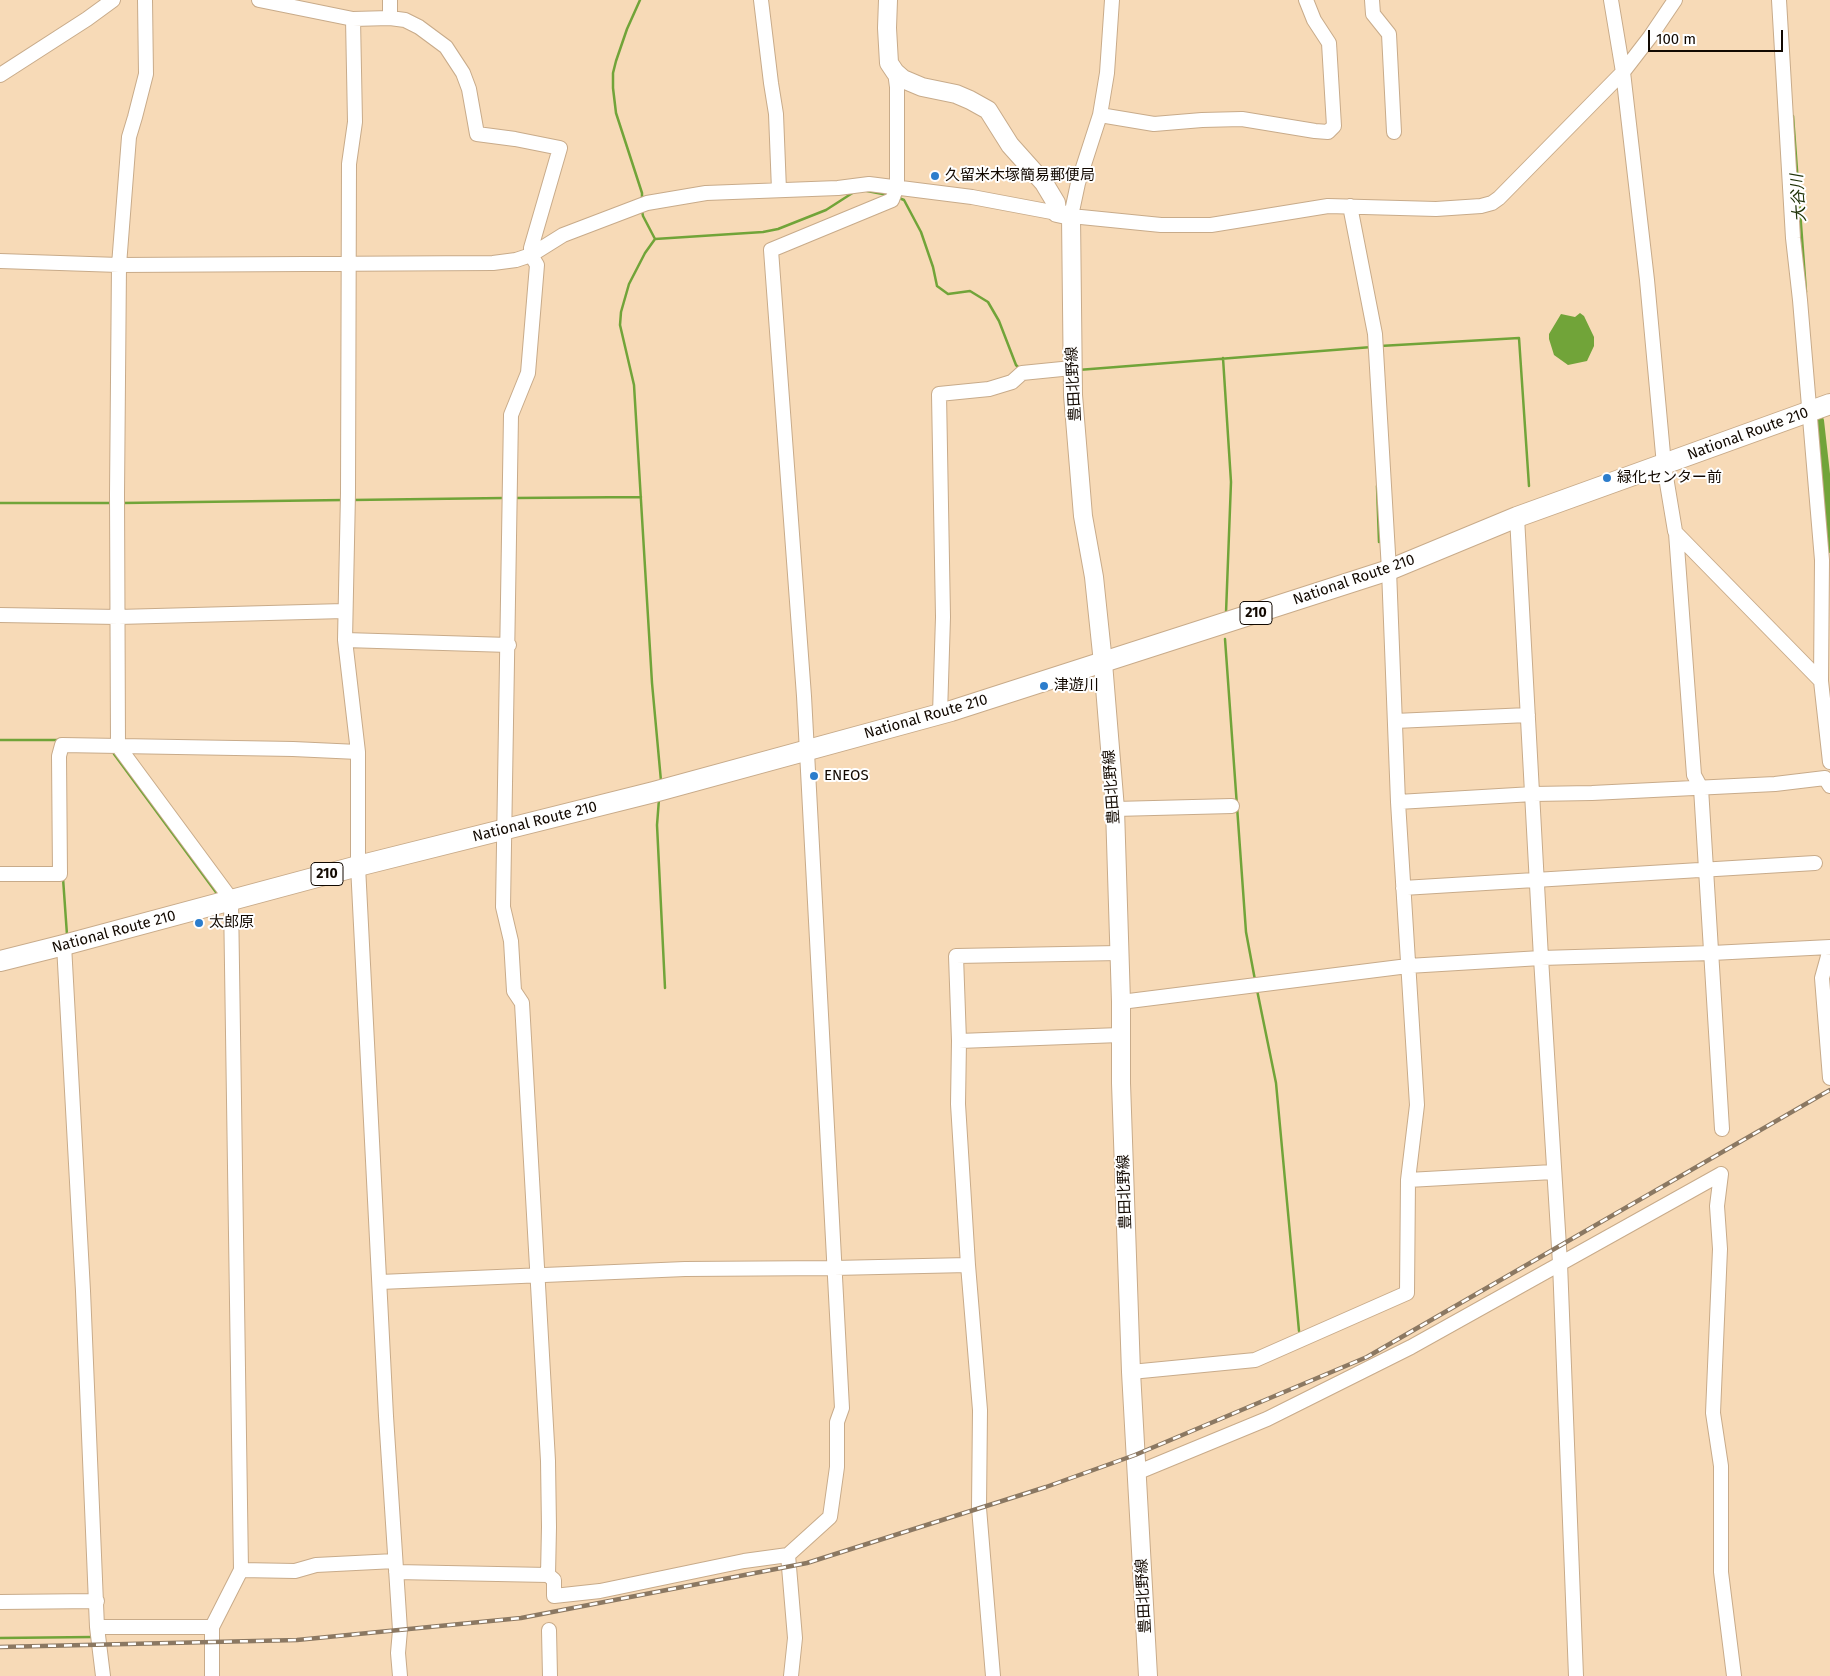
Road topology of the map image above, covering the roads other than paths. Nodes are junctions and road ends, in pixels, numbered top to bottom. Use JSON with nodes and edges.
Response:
{"nodes":[{"id":1,"x":112,"y":0,"type":"edge"},
{"id":2,"x":145,"y":0,"type":"edge"},
{"id":3,"x":260,"y":0,"type":"edge"},
{"id":4,"x":390,"y":0,"type":"edge"},
{"id":5,"x":762,"y":0,"type":"edge"},
{"id":6,"x":888,"y":0,"type":"edge"},
{"id":7,"x":1112,"y":0,"type":"edge"},
{"id":8,"x":1306,"y":0,"type":"edge"},
{"id":9,"x":1372,"y":0,"type":"edge"},
{"id":10,"x":1611,"y":0,"type":"edge"},
{"id":11,"x":1675,"y":0,"type":"edge"},
{"id":12,"x":1779,"y":0,"type":"edge"},
{"id":13,"x":390,"y":18,"type":"junction"},
{"id":14,"x":352,"y":19,"type":"junction"},
{"id":15,"x":895,"y":72,"type":"junction"},
{"id":16,"x":1623,"y":72,"type":"junction"},
{"id":17,"x":0,"y":75,"type":"edge"},
{"id":18,"x":1100,"y":115,"type":"junction"},
{"id":19,"x":1394,"y":132,"type":"dead end"},
{"id":20,"x":897,"y":186,"type":"junction"},
{"id":21,"x":780,"y":190,"type":"junction"},
{"id":22,"x":1350,"y":206,"type":"junction"},
{"id":23,"x":1064,"y":215,"type":"junction"},
{"id":24,"x":531,"y":255,"type":"junction"},
{"id":25,"x":0,"y":262,"type":"edge"},
{"id":26,"x":348,"y":262,"type":"junction"},
{"id":27,"x":119,"y":265,"type":"junction"},
{"id":28,"x":1072,"y":368,"type":"junction"},
{"id":29,"x":1830,"y":404,"type":"edge"},
{"id":30,"x":1810,"y":412,"type":"junction"},
{"id":31,"x":1664,"y":465,"type":"junction"},
{"id":32,"x":1517,"y":517,"type":"junction"},
{"id":33,"x":1676,"y":533,"type":"junction"},
{"id":34,"x":1389,"y":570,"type":"junction"},
{"id":35,"x":344,"y":611,"type":"junction"},
{"id":36,"x":0,"y":615,"type":"edge"},
{"id":37,"x":118,"y":617,"type":"junction"},
{"id":38,"x":345,"y":640,"type":"junction"},
{"id":39,"x":508,"y":644,"type":"junction"},
{"id":40,"x":1103,"y":663,"type":"junction"},
{"id":41,"x":1826,"y":680,"type":"edge"},
{"id":42,"x":940,"y":714,"type":"junction"},
{"id":43,"x":1528,"y":715,"type":"junction"},
{"id":44,"x":1395,"y":721,"type":"junction"},
{"id":45,"x":118,"y":746,"type":"junction"},
{"id":46,"x":358,"y":752,"type":"junction"},
{"id":47,"x":806,"y":752,"type":"junction"},
{"id":48,"x":1830,"y":759,"type":"edge"},
{"id":49,"x":1827,"y":782,"type":"edge"},
{"id":50,"x":1701,"y":788,"type":"junction"},
{"id":51,"x":1533,"y":794,"type":"junction"},
{"id":52,"x":1398,"y":802,"type":"junction"},
{"id":53,"x":1232,"y":806,"type":"dead end"},
{"id":54,"x":1115,"y":809,"type":"junction"},
{"id":55,"x":506,"y":829,"type":"junction"},
{"id":56,"x":1815,"y":863,"type":"dead end"},
{"id":57,"x":358,"y":866,"type":"junction"},
{"id":58,"x":1706,"y":870,"type":"junction"},
{"id":59,"x":0,"y":874,"type":"edge"},
{"id":60,"x":1537,"y":880,"type":"junction"},
{"id":61,"x":1403,"y":888,"type":"junction"},
{"id":62,"x":231,"y":899,"type":"junction"},
{"id":63,"x":64,"y":946,"type":"junction"},
{"id":64,"x":1830,"y":948,"type":"edge"},
{"id":65,"x":1119,"y":953,"type":"junction"},
{"id":66,"x":1712,"y":953,"type":"junction"},
{"id":67,"x":1541,"y":958,"type":"junction"},
{"id":68,"x":0,"y":961,"type":"edge"},
{"id":69,"x":1408,"y":966,"type":"junction"},
{"id":70,"x":1121,"y":1002,"type":"junction"},
{"id":71,"x":1120,"y":1035,"type":"junction"},
{"id":72,"x":959,"y":1042,"type":"junction"},
{"id":73,"x":1830,"y":1078,"type":"edge"},
{"id":74,"x":1722,"y":1129,"type":"dead end"},
{"id":75,"x":1554,"y":1172,"type":"junction"},
{"id":76,"x":1408,"y":1180,"type":"junction"},
{"id":77,"x":1560,"y":1263,"type":"junction"},
{"id":78,"x":968,"y":1264,"type":"junction"},
{"id":79,"x":834,"y":1268,"type":"junction"},
{"id":80,"x":537,"y":1275,"type":"junction"},
{"id":81,"x":380,"y":1282,"type":"junction"},
{"id":82,"x":1131,"y":1372,"type":"junction"},
{"id":83,"x":1136,"y":1473,"type":"junction"},
{"id":84,"x":788,"y":1555,"type":"junction"},
{"id":85,"x":396,"y":1567,"type":"junction"},
{"id":86,"x":241,"y":1570,"type":"junction"},
{"id":87,"x":548,"y":1575,"type":"junction"},
{"id":88,"x":97,"y":1601,"type":"junction"},
{"id":89,"x":0,"y":1602,"type":"edge"},
{"id":90,"x":97,"y":1627,"type":"junction"},
{"id":91,"x":212,"y":1627,"type":"junction"},
{"id":92,"x":549,"y":1630,"type":"dead end"},
{"id":93,"x":103,"y":1676,"type":"edge"},
{"id":94,"x":212,"y":1676,"type":"edge"},
{"id":95,"x":400,"y":1676,"type":"edge"},
{"id":96,"x":550,"y":1676,"type":"edge"},
{"id":97,"x":791,"y":1676,"type":"edge"},
{"id":98,"x":993,"y":1676,"type":"edge"},
{"id":99,"x":1148,"y":1676,"type":"edge"},
{"id":100,"x":1576,"y":1676,"type":"edge"},
{"id":101,"x":1734,"y":1676,"type":"edge"}],
"edges":[{"from":1,"to":17,"type":"street"},
{"from":2,"to":27,"type":"street"},
{"from":3,"to":14,"type":"street"},
{"from":4,"to":13,"type":"street"},
{"from":5,"to":21,"type":"street"},
{"from":6,"to":15,"type":"main road"},
{"from":7,"to":18,"type":"street"},
{"from":8,"to":18,"type":"street"},
{"from":9,"to":19,"type":"street"},
{"from":10,"to":16,"type":"street"},
{"from":11,"to":16,"type":"street"},
{"from":12,"to":30,"type":"street"},
{"from":13,"to":14,"type":"street"},
{"from":13,"to":24,"type":"street"},
{"from":14,"to":26,"type":"street"},
{"from":15,"to":20,"type":"street"},
{"from":15,"to":23,"type":"main road","name":"豊田北野線"},
{"from":16,"to":22,"type":"street"},
{"from":16,"to":31,"type":"street"},
{"from":18,"to":23,"type":"street"},
{"from":20,"to":21,"type":"street"},
{"from":20,"to":23,"type":"street"},
{"from":20,"to":47,"type":"street"},
{"from":21,"to":24,"type":"street"},
{"from":22,"to":23,"type":"street"},
{"from":22,"to":34,"type":"street"},
{"from":23,"to":28,"type":"main road","name":"豊田北野線"},
{"from":24,"to":26,"type":"street"},
{"from":24,"to":39,"type":"street"},
{"from":25,"to":27,"type":"street"},
{"from":26,"to":27,"type":"street"},
{"from":26,"to":35,"type":"street"},
{"from":27,"to":37,"type":"street"},
{"from":28,"to":40,"type":"main road","name":"豊田北野線"},
{"from":28,"to":42,"type":"street"},
{"from":29,"to":30,"type":"highway","name":"National Route 210","number":"210"},
{"from":30,"to":31,"type":"highway","name":"National Route 210","number":"210"},
{"from":30,"to":41,"type":"street"},
{"from":31,"to":32,"type":"highway","name":"National Route 210","number":"210"},
{"from":31,"to":33,"type":"street"},
{"from":32,"to":34,"type":"highway","name":"National Route 210","number":"210"},
{"from":32,"to":43,"type":"street"},
{"from":33,"to":41,"type":"street"},
{"from":33,"to":50,"type":"street"},
{"from":34,"to":40,"type":"highway","name":"National Route 210","number":"210"},
{"from":34,"to":44,"type":"street"},
{"from":35,"to":37,"type":"street"},
{"from":35,"to":38,"type":"street"},
{"from":36,"to":37,"type":"street"},
{"from":37,"to":45,"type":"street"},
{"from":38,"to":39,"type":"street"},
{"from":38,"to":46,"type":"street"},
{"from":39,"to":55,"type":"street"},
{"from":40,"to":42,"type":"highway","name":"National Route 210","number":"210"},
{"from":40,"to":54,"type":"main road","name":"豊田北野線"},
{"from":41,"to":48,"type":"street"},
{"from":42,"to":47,"type":"highway","name":"National Route 210","number":"210"},
{"from":43,"to":44,"type":"street"},
{"from":43,"to":51,"type":"street"},
{"from":44,"to":52,"type":"street"},
{"from":45,"to":46,"type":"street"},
{"from":45,"to":59,"type":"street"},
{"from":45,"to":62,"type":"street"},
{"from":46,"to":57,"type":"street"},
{"from":47,"to":55,"type":"highway","name":"National Route 210","number":"210"},
{"from":47,"to":79,"type":"street"},
{"from":48,"to":49,"type":"street"},
{"from":49,"to":50,"type":"street"},
{"from":50,"to":51,"type":"street"},
{"from":50,"to":58,"type":"street"},
{"from":51,"to":52,"type":"street"},
{"from":51,"to":60,"type":"street"},
{"from":52,"to":61,"type":"street"},
{"from":53,"to":54,"type":"street"},
{"from":54,"to":65,"type":"main road","name":"豊田北野線"},
{"from":55,"to":57,"type":"highway","name":"National Route 210","number":"210"},
{"from":55,"to":80,"type":"street"},
{"from":56,"to":58,"type":"street"},
{"from":57,"to":62,"type":"highway","name":"National Route 210","number":"210"},
{"from":57,"to":81,"type":"street"},
{"from":58,"to":60,"type":"street"},
{"from":58,"to":66,"type":"street"},
{"from":60,"to":61,"type":"street"},
{"from":60,"to":67,"type":"street"},
{"from":61,"to":69,"type":"street"},
{"from":62,"to":63,"type":"highway","name":"National Route 210","number":"210"},
{"from":62,"to":86,"type":"street"},
{"from":63,"to":68,"type":"highway","name":"National Route 210","number":"210"},
{"from":63,"to":88,"type":"street"},
{"from":64,"to":66,"type":"street"},
{"from":64,"to":73,"type":"street"},
{"from":65,"to":70,"type":"main road","name":"豊田北野線"},
{"from":65,"to":72,"type":"street"},
{"from":66,"to":67,"type":"street"},
{"from":66,"to":74,"type":"street"},
{"from":67,"to":69,"type":"street"},
{"from":67,"to":75,"type":"street"},
{"from":69,"to":70,"type":"street"},
{"from":69,"to":76,"type":"street"},
{"from":70,"to":71,"type":"main road","name":"豊田北野線"},
{"from":71,"to":72,"type":"street"},
{"from":71,"to":82,"type":"main road","name":"豊田北野線"},
{"from":72,"to":78,"type":"street"},
{"from":75,"to":76,"type":"street"},
{"from":75,"to":77,"type":"street"},
{"from":76,"to":82,"type":"street"},
{"from":77,"to":83,"type":"street"},
{"from":77,"to":100,"type":"street"},
{"from":77,"to":101,"type":"street"},
{"from":78,"to":79,"type":"street"},
{"from":78,"to":98,"type":"street"},
{"from":79,"to":80,"type":"street"},
{"from":79,"to":84,"type":"street"},
{"from":80,"to":81,"type":"street"},
{"from":80,"to":87,"type":"street"},
{"from":81,"to":85,"type":"street"},
{"from":82,"to":83,"type":"main road","name":"豊田北野線"},
{"from":83,"to":99,"type":"main road","name":"豊田北野線"},
{"from":84,"to":87,"type":"street"},
{"from":84,"to":97,"type":"street"},
{"from":85,"to":86,"type":"street"},
{"from":85,"to":87,"type":"street"},
{"from":85,"to":95,"type":"street"},
{"from":86,"to":91,"type":"street"},
{"from":88,"to":89,"type":"street"},
{"from":88,"to":90,"type":"street"},
{"from":90,"to":91,"type":"street"},
{"from":90,"to":93,"type":"street"},
{"from":91,"to":94,"type":"street"},
{"from":92,"to":96,"type":"street"}]}
